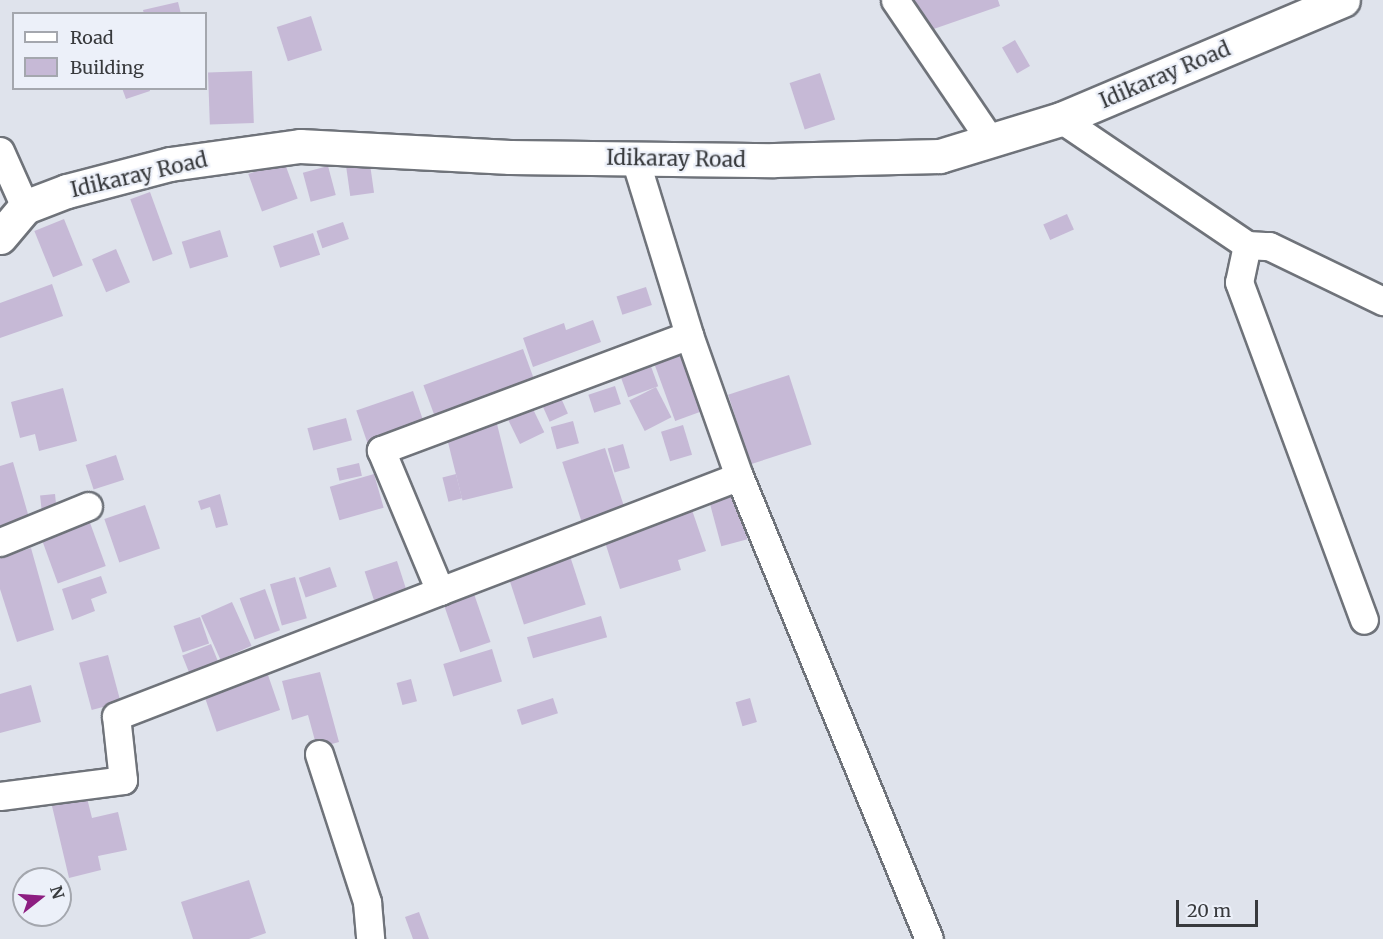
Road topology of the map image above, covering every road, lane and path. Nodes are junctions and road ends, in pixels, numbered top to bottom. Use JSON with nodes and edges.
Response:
{"nodes":[{"id":1,"x":895,"y":0,"type":"edge"},
{"id":2,"x":1343,"y":0,"type":"edge"},
{"id":3,"x":1061,"y":119,"type":"junction"},
{"id":4,"x":991,"y":141,"type":"junction"},
{"id":5,"x":0,"y":151,"type":"edge"},
{"id":6,"x":635,"y":159,"type":"junction"},
{"id":7,"x":25,"y":207,"type":"junction"},
{"id":8,"x":0,"y":237,"type":"edge"},
{"id":9,"x":1247,"y":245,"type":"junction"},
{"id":10,"x":1383,"y":301,"type":"edge"},
{"id":11,"x":689,"y":335,"type":"junction"},
{"id":12,"x":739,"y":476,"type":"junction"},
{"id":13,"x":88,"y":506,"type":"dead end"},
{"id":14,"x":0,"y":542,"type":"edge"},
{"id":15,"x":440,"y":591,"type":"junction"},
{"id":16,"x":1364,"y":620,"type":"dead end"},
{"id":17,"x":319,"y":754,"type":"dead end"},
{"id":18,"x":0,"y":796,"type":"edge"},
{"id":19,"x":369,"y":939,"type":"edge"},
{"id":20,"x":929,"y":939,"type":"edge"}],
"edges":[{"from":1,"to":4,"type":"street"},
{"from":2,"to":3,"type":"street","name":"Idikaray Road"},
{"from":3,"to":4,"type":"street","name":"Idikaray Road"},
{"from":3,"to":9,"type":"street"},
{"from":4,"to":6,"type":"street","name":"Idikaray Road"},
{"from":5,"to":7,"type":"street"},
{"from":6,"to":7,"type":"street","name":"Idikaray Road"},
{"from":6,"to":11,"type":"street"},
{"from":7,"to":8,"type":"street","name":"Idikaray Road"},
{"from":9,"to":10,"type":"street"},
{"from":9,"to":16,"type":"street"},
{"from":11,"to":12,"type":"street"},
{"from":11,"to":15,"type":"street"},
{"from":12,"to":15,"type":"street"},
{"from":12,"to":20,"type":"street"},
{"from":13,"to":14,"type":"street"},
{"from":15,"to":18,"type":"street"},
{"from":17,"to":19,"type":"street"}]}
